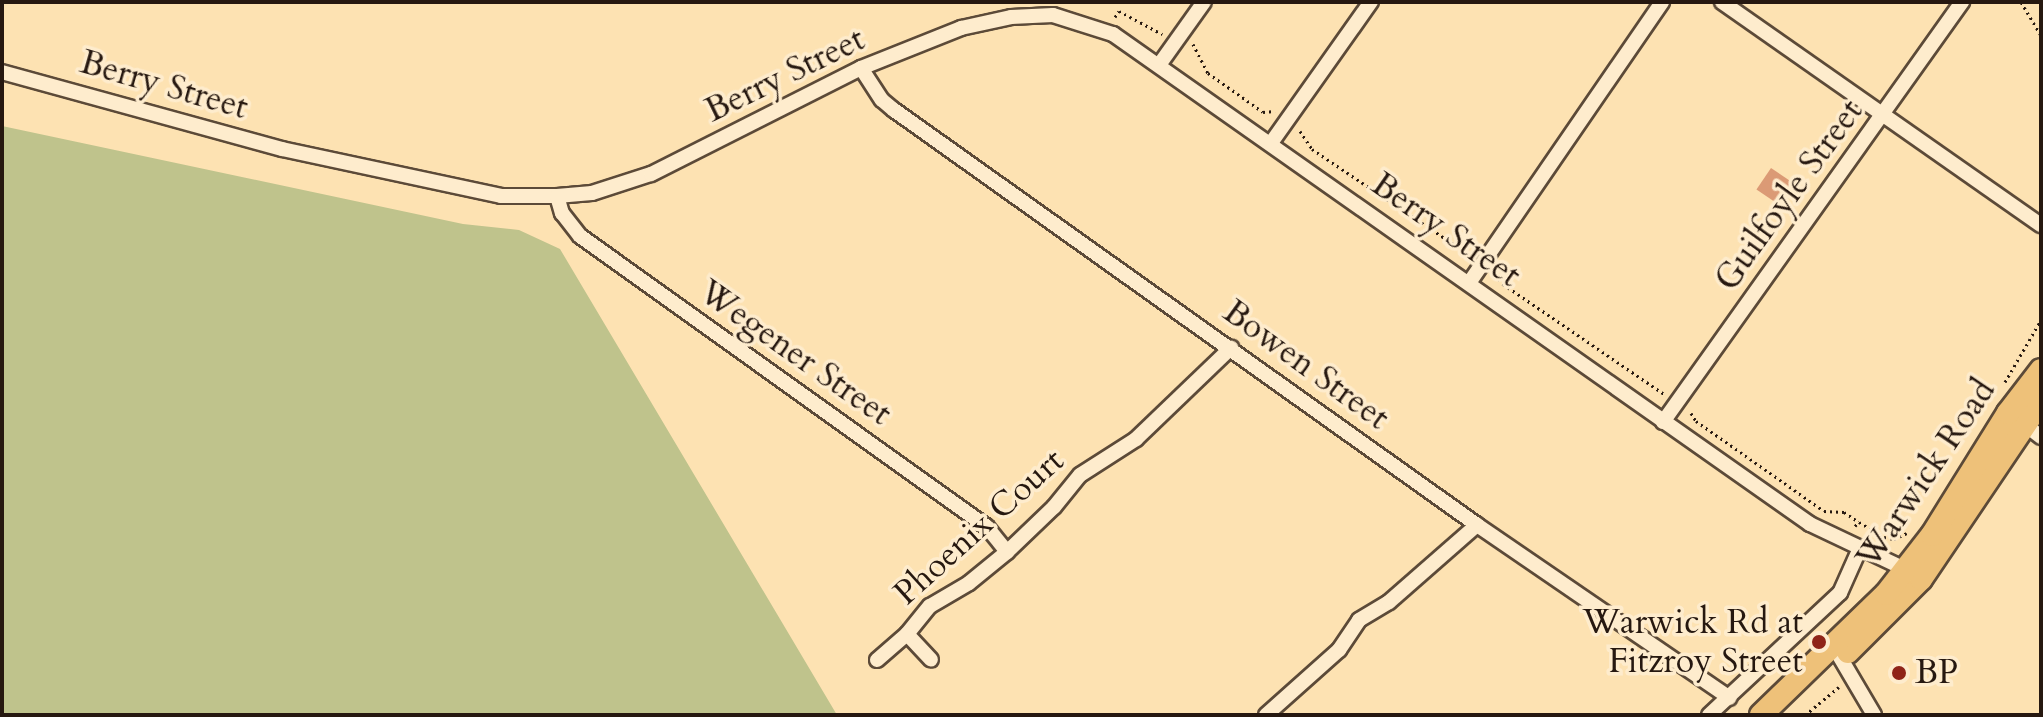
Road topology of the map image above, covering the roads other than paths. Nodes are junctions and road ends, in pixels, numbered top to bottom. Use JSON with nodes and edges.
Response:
{"nodes":[{"id":1,"x":1204,"y":2,"type":"edge"},
{"id":2,"x":1371,"y":2,"type":"edge"},
{"id":3,"x":1662,"y":2,"type":"edge"},
{"id":4,"x":1722,"y":2,"type":"edge"},
{"id":5,"x":1962,"y":2,"type":"edge"},
{"id":6,"x":1159,"y":65,"type":"junction"},
{"id":7,"x":861,"y":68,"type":"junction"},
{"id":8,"x":2,"y":72,"type":"edge"},
{"id":9,"x":1883,"y":115,"type":"junction"},
{"id":10,"x":1271,"y":143,"type":"junction"},
{"id":11,"x":557,"y":196,"type":"junction"},
{"id":12,"x":2041,"y":225,"type":"edge"},
{"id":13,"x":1469,"y":283,"type":"junction"},
{"id":14,"x":1231,"y":348,"type":"junction"},
{"id":15,"x":2041,"y":370,"type":"edge"},
{"id":16,"x":2041,"y":401,"type":"edge"},
{"id":17,"x":1663,"y":422,"type":"junction"},
{"id":18,"x":2024,"y":424,"type":"edge"},
{"id":19,"x":1477,"y":525,"type":"junction"},
{"id":20,"x":1860,"y":548,"type":"junction"},
{"id":21,"x":1007,"y":552,"type":"junction"},
{"id":22,"x":1914,"y":574,"type":"junction"},
{"id":23,"x":907,"y":634,"type":"junction"},
{"id":24,"x":877,"y":660,"type":"dead end"},
{"id":25,"x":931,"y":660,"type":"dead end"},
{"id":26,"x":1842,"y":661,"type":"junction"},
{"id":27,"x":1730,"y":698,"type":"junction"},
{"id":28,"x":1266,"y":715,"type":"edge"},
{"id":29,"x":1709,"y":715,"type":"edge"},
{"id":30,"x":1761,"y":715,"type":"edge"},
{"id":31,"x":1775,"y":715,"type":"edge"},
{"id":32,"x":1874,"y":715,"type":"edge"}],
"edges":[{"from":1,"to":6,"type":"street"},
{"from":2,"to":10,"type":"street"},
{"from":3,"to":13,"type":"street"},
{"from":4,"to":9,"type":"street"},
{"from":5,"to":9,"type":"street","name":"Guilfoyle Street"},
{"from":6,"to":7,"type":"street","name":"Berry Street"},
{"from":6,"to":10,"type":"street","name":"Berry Street"},
{"from":7,"to":11,"type":"street","name":"Berry Street"},
{"from":7,"to":14,"type":"street","name":"Bowen Street"},
{"from":8,"to":11,"type":"street","name":"Berry Street"},
{"from":9,"to":12,"type":"street"},
{"from":9,"to":17,"type":"street","name":"Guilfoyle Street"},
{"from":10,"to":13,"type":"street","name":"Berry Street"},
{"from":11,"to":21,"type":"street","name":"Wegener Street"},
{"from":13,"to":17,"type":"street","name":"Berry Street"},
{"from":14,"to":19,"type":"street","name":"Bowen Street"},
{"from":14,"to":21,"type":"street","name":"Phoenix Court"},
{"from":15,"to":18,"type":"main road","name":"Warwick Road"},
{"from":16,"to":18,"type":"main road","name":"Warwick Road"},
{"from":17,"to":20,"type":"street","name":"Berry Street"},
{"from":18,"to":22,"type":"main road","name":"Warwick Road"},
{"from":19,"to":27,"type":"street","name":"Bowen Street"},
{"from":19,"to":28,"type":"street"},
{"from":20,"to":22,"type":"street","name":"Berry Street"},
{"from":20,"to":27,"type":"street","name":"Warwick Road"},
{"from":21,"to":23,"type":"street","name":"Phoenix Court"},
{"from":22,"to":26,"type":"main road","name":"Warwick Road"},
{"from":23,"to":24,"type":"street","name":"Phoenix Court"},
{"from":23,"to":25,"type":"street"},
{"from":26,"to":30,"type":"main road","name":"Warwick Road"},
{"from":26,"to":31,"type":"main road","name":"Warwick Road"},
{"from":26,"to":32,"type":"street"},
{"from":27,"to":29,"type":"street","name":"Warwick Road"}]}
